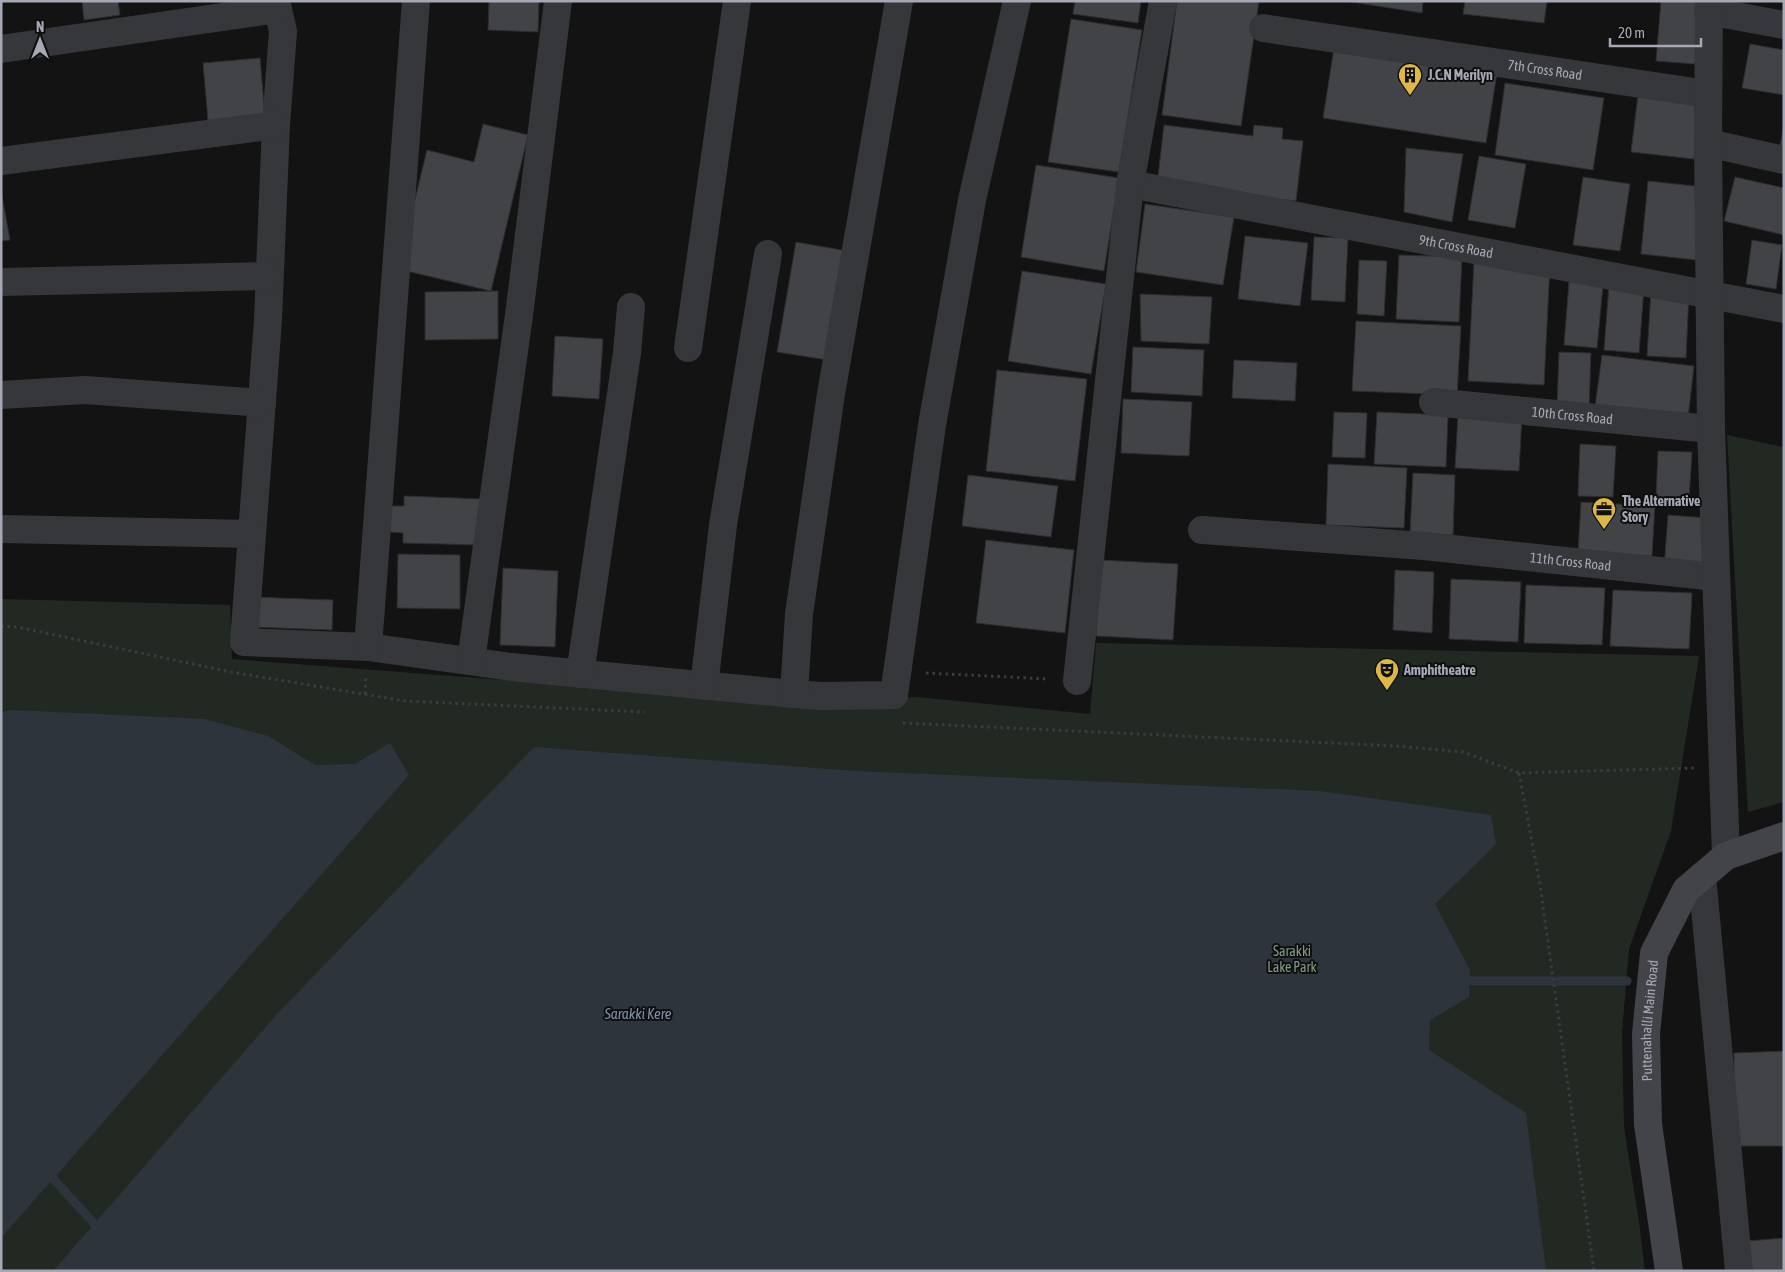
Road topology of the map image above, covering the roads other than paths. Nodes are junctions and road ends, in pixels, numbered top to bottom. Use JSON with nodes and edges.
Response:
{"nodes":[{"id":1,"x":416,"y":1,"type":"edge"},
{"id":2,"x":558,"y":1,"type":"edge"},
{"id":3,"x":737,"y":1,"type":"edge"},
{"id":4,"x":899,"y":1,"type":"edge"},
{"id":5,"x":1017,"y":1,"type":"edge"},
{"id":6,"x":1163,"y":1,"type":"edge"},
{"id":7,"x":277,"y":5,"type":"edge"},
{"id":8,"x":1709,"y":6,"type":"edge"},
{"id":9,"x":1784,"y":25,"type":"edge"},
{"id":10,"x":1263,"y":28,"type":"dead end"},
{"id":11,"x":1,"y":50,"type":"edge"},
{"id":12,"x":1708,"y":94,"type":"junction"},
{"id":13,"x":276,"y":125,"type":"junction"},
{"id":14,"x":1708,"y":142,"type":"junction"},
{"id":15,"x":1784,"y":160,"type":"edge"},
{"id":16,"x":1,"y":161,"type":"edge"},
{"id":17,"x":1130,"y":184,"type":"junction"},
{"id":18,"x":768,"y":254,"type":"dead end"},
{"id":19,"x":269,"y":276,"type":"junction"},
{"id":20,"x":1,"y":282,"type":"edge"},
{"id":21,"x":1710,"y":293,"type":"junction"},
{"id":22,"x":631,"y":307,"type":"dead end"},
{"id":23,"x":1784,"y":308,"type":"edge"},
{"id":24,"x":688,"y":348,"type":"dead end"},
{"id":25,"x":1,"y":395,"type":"edge"},
{"id":26,"x":1433,"y":402,"type":"dead end"},
{"id":27,"x":262,"y":403,"type":"junction"},
{"id":28,"x":1711,"y":428,"type":"junction"},
{"id":29,"x":1,"y":529,"type":"edge"},
{"id":30,"x":1202,"y":530,"type":"dead end"},
{"id":31,"x":252,"y":534,"type":"junction"},
{"id":32,"x":1716,"y":577,"type":"junction"},
{"id":33,"x":368,"y":647,"type":"junction"},
{"id":34,"x":471,"y":661,"type":"junction"},
{"id":35,"x":580,"y":674,"type":"junction"},
{"id":36,"x":1078,"y":681,"type":"road end"},
{"id":37,"x":704,"y":686,"type":"junction"},
{"id":38,"x":794,"y":694,"type":"junction"},
{"id":39,"x":1784,"y":836,"type":"edge"},
{"id":40,"x":1726,"y":856,"type":"junction"},
{"id":41,"x":1702,"y":876,"type":"junction"},
{"id":42,"x":1669,"y":1271,"type":"edge"},
{"id":43,"x":1739,"y":1271,"type":"edge"}],
"edges":[{"from":1,"to":33,"type":"street"},
{"from":2,"to":34,"type":"street"},
{"from":3,"to":24,"type":"street"},
{"from":4,"to":38,"type":"street"},
{"from":5,"to":38,"type":"street"},
{"from":6,"to":17,"type":"street"},
{"from":7,"to":11,"type":"street"},
{"from":7,"to":13,"type":"street"},
{"from":8,"to":9,"type":"street"},
{"from":8,"to":12,"type":"street"},
{"from":10,"to":12,"type":"street","name":"7th Cross Road"},
{"from":12,"to":14,"type":"street"},
{"from":13,"to":16,"type":"street"},
{"from":13,"to":19,"type":"street"},
{"from":14,"to":15,"type":"street"},
{"from":14,"to":21,"type":"street"},
{"from":17,"to":21,"type":"street","name":"9th Cross Road"},
{"from":17,"to":36,"type":"street"},
{"from":18,"to":37,"type":"street"},
{"from":19,"to":20,"type":"street"},
{"from":19,"to":27,"type":"street"},
{"from":21,"to":23,"type":"street","name":"9th Cross Road"},
{"from":21,"to":28,"type":"street"},
{"from":22,"to":35,"type":"street"},
{"from":25,"to":27,"type":"street"},
{"from":26,"to":28,"type":"street","name":"10th Cross Road"},
{"from":27,"to":31,"type":"street"},
{"from":28,"to":32,"type":"street"},
{"from":29,"to":31,"type":"street"},
{"from":30,"to":32,"type":"street","name":"11th Cross Road"},
{"from":31,"to":33,"type":"street"},
{"from":32,"to":40,"type":"street"},
{"from":33,"to":34,"type":"street"},
{"from":34,"to":35,"type":"street"},
{"from":35,"to":37,"type":"street"},
{"from":37,"to":38,"type":"street"},
{"from":39,"to":40,"type":"main road","name":"Puttenahalli Main Road"},
{"from":40,"to":41,"type":"main road","name":"Puttenahalli Main Road"},
{"from":41,"to":42,"type":"main road","name":"Puttenahalli Main Road"},
{"from":41,"to":43,"type":"street"}]}
